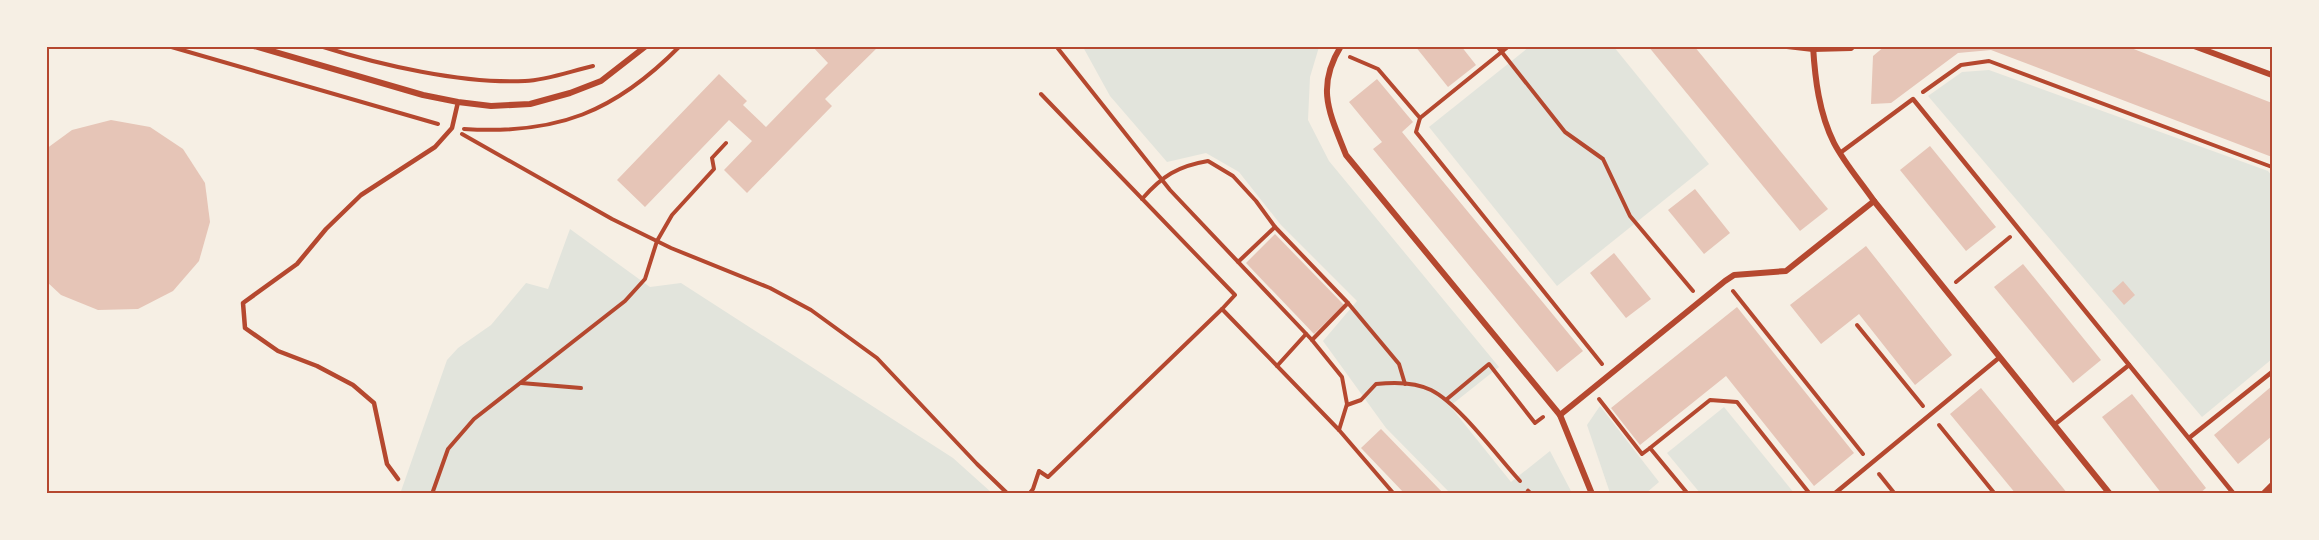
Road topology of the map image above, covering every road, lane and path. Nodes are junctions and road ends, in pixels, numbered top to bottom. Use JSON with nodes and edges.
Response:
{"nodes":[{"id":1,"x":168,"y":46,"type":"edge"},
{"id":2,"x":254,"y":46,"type":"edge"},
{"id":3,"x":320,"y":46,"type":"edge"},
{"id":4,"x":646,"y":46,"type":"edge"},
{"id":5,"x":1056,"y":46,"type":"edge"},
{"id":6,"x":1497,"y":46,"type":"edge"},
{"id":7,"x":1509,"y":46,"type":"edge"},
{"id":8,"x":1788,"y":46,"type":"edge"},
{"id":9,"x":1854,"y":46,"type":"edge"},
{"id":10,"x":2194,"y":46,"type":"edge"},
{"id":11,"x":1813,"y":48,"type":"edge"},
{"id":12,"x":1339,"y":49,"type":"edge"},
{"id":13,"x":1502,"y":53,"type":"junction"},
{"id":14,"x":596,"y":66,"type":"dead end"},
{"id":15,"x":2272,"y":75,"type":"edge"},
{"id":16,"x":347,"y":87,"type":"dead end"},
{"id":17,"x":1041,"y":94,"type":"dead end"},
{"id":18,"x":344,"y":97,"type":"junction"},
{"id":19,"x":1913,"y":99,"type":"junction"},
{"id":20,"x":458,"y":102,"type":"junction"},
{"id":21,"x":1420,"y":118,"type":"junction"},
{"id":22,"x":452,"y":128,"type":"junction"},
{"id":23,"x":726,"y":143,"type":"dead end"},
{"id":24,"x":1840,"y":153,"type":"junction"},
{"id":25,"x":2272,"y":167,"type":"edge"},
{"id":26,"x":1161,"y":178,"type":"junction"},
{"id":27,"x":1142,"y":199,"type":"junction"},
{"id":28,"x":1874,"y":201,"type":"junction"},
{"id":29,"x":1275,"y":227,"type":"junction"},
{"id":30,"x":2019,"y":229,"type":"junction"},
{"id":31,"x":657,"y":241,"type":"junction"},
{"id":32,"x":1238,"y":262,"type":"junction"},
{"id":33,"x":1725,"y":281,"type":"junction"},
{"id":34,"x":1946,"y":290,"type":"junction"},
{"id":35,"x":1701,"y":300,"type":"junction"},
{"id":36,"x":1348,"y":303,"type":"junction"},
{"id":37,"x":1222,"y":309,"type":"junction"},
{"id":38,"x":1306,"y":334,"type":"junction"},
{"id":39,"x":1312,"y":340,"type":"junction"},
{"id":40,"x":2000,"y":357,"type":"junction"},
{"id":41,"x":1599,"y":359,"type":"dead end"},
{"id":42,"x":2129,"y":365,"type":"junction"},
{"id":43,"x":1277,"y":366,"type":"junction"},
{"id":44,"x":2272,"y":372,"type":"edge"},
{"id":45,"x":520,"y":383,"type":"junction"},
{"id":46,"x":1404,"y":384,"type":"junction"},
{"id":47,"x":581,"y":388,"type":"dead end"},
{"id":48,"x":1447,"y":399,"type":"junction"},
{"id":49,"x":1600,"y":401,"type":"dead end"},
{"id":50,"x":1347,"y":405,"type":"junction"},
{"id":51,"x":1560,"y":415,"type":"junction"},
{"id":52,"x":1541,"y":418,"type":"dead end"},
{"id":53,"x":2054,"y":425,"type":"junction"},
{"id":54,"x":1339,"y":430,"type":"junction"},
{"id":55,"x":2189,"y":438,"type":"junction"},
{"id":56,"x":1650,"y":448,"type":"junction"},
{"id":57,"x":1871,"y":463,"type":"junction"},
{"id":58,"x":398,"y":479,"type":"dead end"},
{"id":59,"x":2272,"y":485,"type":"edge"},
{"id":60,"x":1391,"y":492,"type":"edge"},
{"id":61,"x":1529,"y":492,"type":"edge"},
{"id":62,"x":432,"y":494,"type":"edge"},
{"id":63,"x":1008,"y":494,"type":"edge"},
{"id":64,"x":1029,"y":494,"type":"edge"},
{"id":65,"x":1592,"y":494,"type":"edge"},
{"id":66,"x":1688,"y":494,"type":"edge"},
{"id":67,"x":1810,"y":494,"type":"edge"},
{"id":68,"x":1834,"y":494,"type":"edge"},
{"id":69,"x":1895,"y":494,"type":"edge"},
{"id":70,"x":2110,"y":494,"type":"edge"},
{"id":71,"x":2234,"y":494,"type":"edge"},
{"id":72,"x":2263,"y":494,"type":"edge"}],
"edges":[{"from":1,"to":18,"type":"path"},
{"from":2,"to":20,"type":"street"},
{"from":3,"to":14,"type":"path"},
{"from":4,"to":20,"type":"street"},
{"from":5,"to":26,"type":"path"},
{"from":6,"to":13,"type":"path"},
{"from":7,"to":13,"type":"path"},
{"from":8,"to":11,"type":"street"},
{"from":9,"to":11,"type":"street"},
{"from":10,"to":15,"type":"street"},
{"from":11,"to":24,"type":"street"},
{"from":12,"to":21,"type":"path"},
{"from":12,"to":51,"type":"street"},
{"from":13,"to":21,"type":"path"},
{"from":13,"to":35,"type":"path"},
{"from":16,"to":18,"type":"path"},
{"from":17,"to":27,"type":"path"},
{"from":18,"to":22,"type":"path"},
{"from":19,"to":24,"type":"lane"},
{"from":19,"to":25,"type":"path"},
{"from":19,"to":30,"type":"lane"},
{"from":20,"to":22,"type":"lane"},
{"from":21,"to":41,"type":"path"},
{"from":22,"to":31,"type":"path"},
{"from":22,"to":58,"type":"lane"},
{"from":23,"to":31,"type":"path"},
{"from":24,"to":28,"type":"street"},
{"from":26,"to":27,"type":"path"},
{"from":26,"to":29,"type":"path"},
{"from":26,"to":32,"type":"path"},
{"from":27,"to":37,"type":"path"},
{"from":28,"to":33,"type":"street"},
{"from":28,"to":34,"type":"street"},
{"from":29,"to":32,"type":"path"},
{"from":29,"to":36,"type":"path"},
{"from":30,"to":34,"type":"path"},
{"from":30,"to":42,"type":"lane"},
{"from":31,"to":45,"type":"path"},
{"from":31,"to":63,"type":"path"},
{"from":32,"to":38,"type":"path"},
{"from":33,"to":35,"type":"street"},
{"from":33,"to":57,"type":"path"},
{"from":34,"to":40,"type":"street"},
{"from":35,"to":51,"type":"street"},
{"from":36,"to":39,"type":"path"},
{"from":36,"to":46,"type":"path"},
{"from":37,"to":43,"type":"path"},
{"from":37,"to":64,"type":"path"},
{"from":38,"to":39,"type":"path"},
{"from":38,"to":43,"type":"path"},
{"from":39,"to":50,"type":"path"},
{"from":40,"to":53,"type":"street"},
{"from":40,"to":57,"type":"lane"},
{"from":42,"to":53,"type":"lane"},
{"from":42,"to":55,"type":"lane"},
{"from":43,"to":54,"type":"path"},
{"from":44,"to":55,"type":"lane"},
{"from":45,"to":47,"type":"path"},
{"from":45,"to":62,"type":"path"},
{"from":46,"to":48,"type":"path"},
{"from":46,"to":50,"type":"path"},
{"from":48,"to":52,"type":"path"},
{"from":48,"to":61,"type":"path"},
{"from":49,"to":56,"type":"path"},
{"from":50,"to":54,"type":"path"},
{"from":51,"to":65,"type":"street"},
{"from":53,"to":70,"type":"street"},
{"from":54,"to":60,"type":"path"},
{"from":55,"to":71,"type":"lane"},
{"from":56,"to":66,"type":"path"},
{"from":56,"to":67,"type":"path"},
{"from":57,"to":68,"type":"lane"},
{"from":57,"to":69,"type":"path"},
{"from":59,"to":72,"type":"street"}]}
